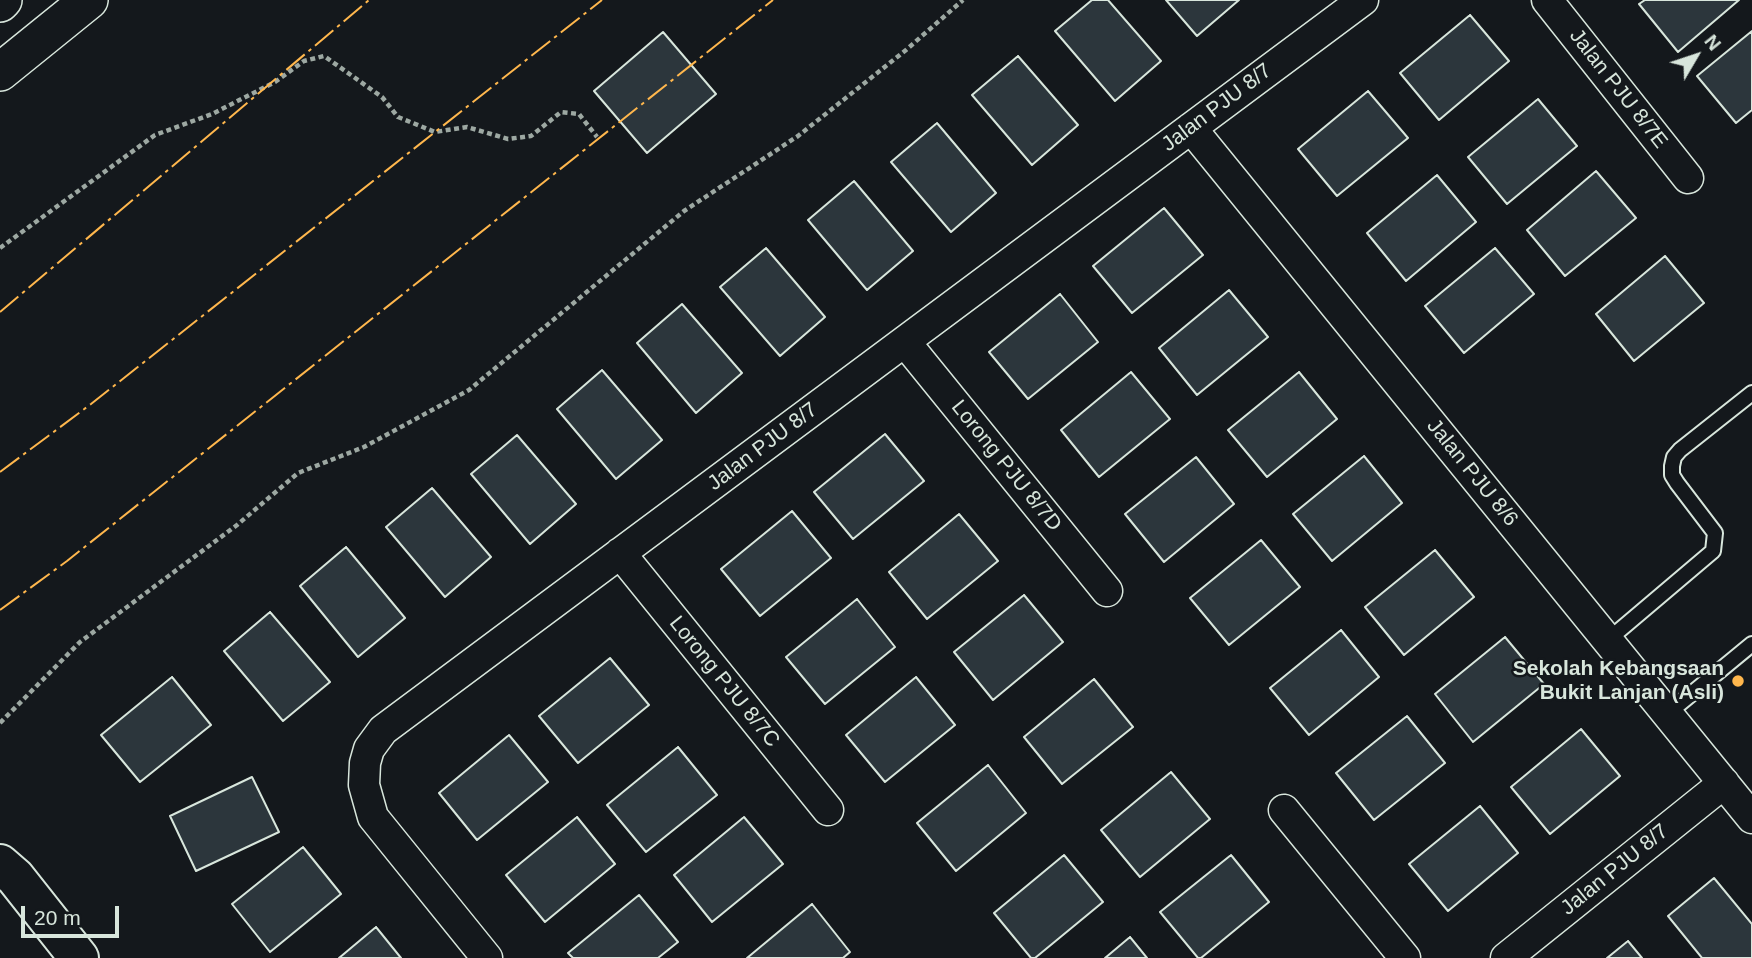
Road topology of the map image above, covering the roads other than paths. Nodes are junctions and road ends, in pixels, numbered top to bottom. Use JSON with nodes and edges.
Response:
{"nodes":[{"id":1,"x":89,"y":0,"type":"edge"},
{"id":2,"x":1363,"y":0,"type":"edge"},
{"id":3,"x":1547,"y":0,"type":"edge"},
{"id":4,"x":0,"y":72,"type":"edge"},
{"id":5,"x":1191,"y":128,"type":"junction"},
{"id":6,"x":1688,"y":178,"type":"dead end"},
{"id":7,"x":905,"y":341,"type":"junction"},
{"id":8,"x":1752,"y":393,"type":"edge"},
{"id":9,"x":620,"y":554,"type":"junction"},
{"id":10,"x":1107,"y":591,"type":"dead end"},
{"id":11,"x":1608,"y":640,"type":"junction"},
{"id":12,"x":1752,"y":644,"type":"edge"},
{"id":13,"x":1667,"y":714,"type":"junction"},
{"id":14,"x":1724,"y":783,"type":"junction"},
{"id":15,"x":828,"y":810,"type":"dead end"},
{"id":16,"x":1284,"y":810,"type":"dead end"},
{"id":17,"x":1752,"y":818,"type":"edge"},
{"id":18,"x":0,"y":864,"type":"edge"},
{"id":19,"x":79,"y":958,"type":"edge"},
{"id":20,"x":487,"y":958,"type":"edge"},
{"id":21,"x":1405,"y":958,"type":"edge"},
{"id":22,"x":1506,"y":958,"type":"edge"}],
"edges":[{"from":1,"to":4,"type":"street"},
{"from":2,"to":5,"type":"street","name":"Jalan PJU 8/7"},
{"from":3,"to":6,"type":"street","name":"Jalan PJU 8/7E"},
{"from":5,"to":7,"type":"street","name":"Jalan PJU 8/7"},
{"from":5,"to":11,"type":"street","name":"Jalan PJU 8/6"},
{"from":7,"to":9,"type":"street","name":"Jalan PJU 8/7"},
{"from":7,"to":10,"type":"street","name":"Lorong PJU 8/7D"},
{"from":8,"to":11,"type":"lane"},
{"from":9,"to":15,"type":"street","name":"Lorong PJU 8/7C"},
{"from":9,"to":20,"type":"street","name":"Jalan PJU 8/7"},
{"from":11,"to":13,"type":"street","name":"Jalan PJU 8/6"},
{"from":12,"to":13,"type":"lane"},
{"from":13,"to":14,"type":"street","name":"Jalan PJU 8/6"},
{"from":14,"to":17,"type":"street","name":"Jalan PJU 8/6"},
{"from":14,"to":22,"type":"street","name":"Jalan PJU 8/7"},
{"from":16,"to":21,"type":"street"},
{"from":18,"to":19,"type":"highway"}]}
